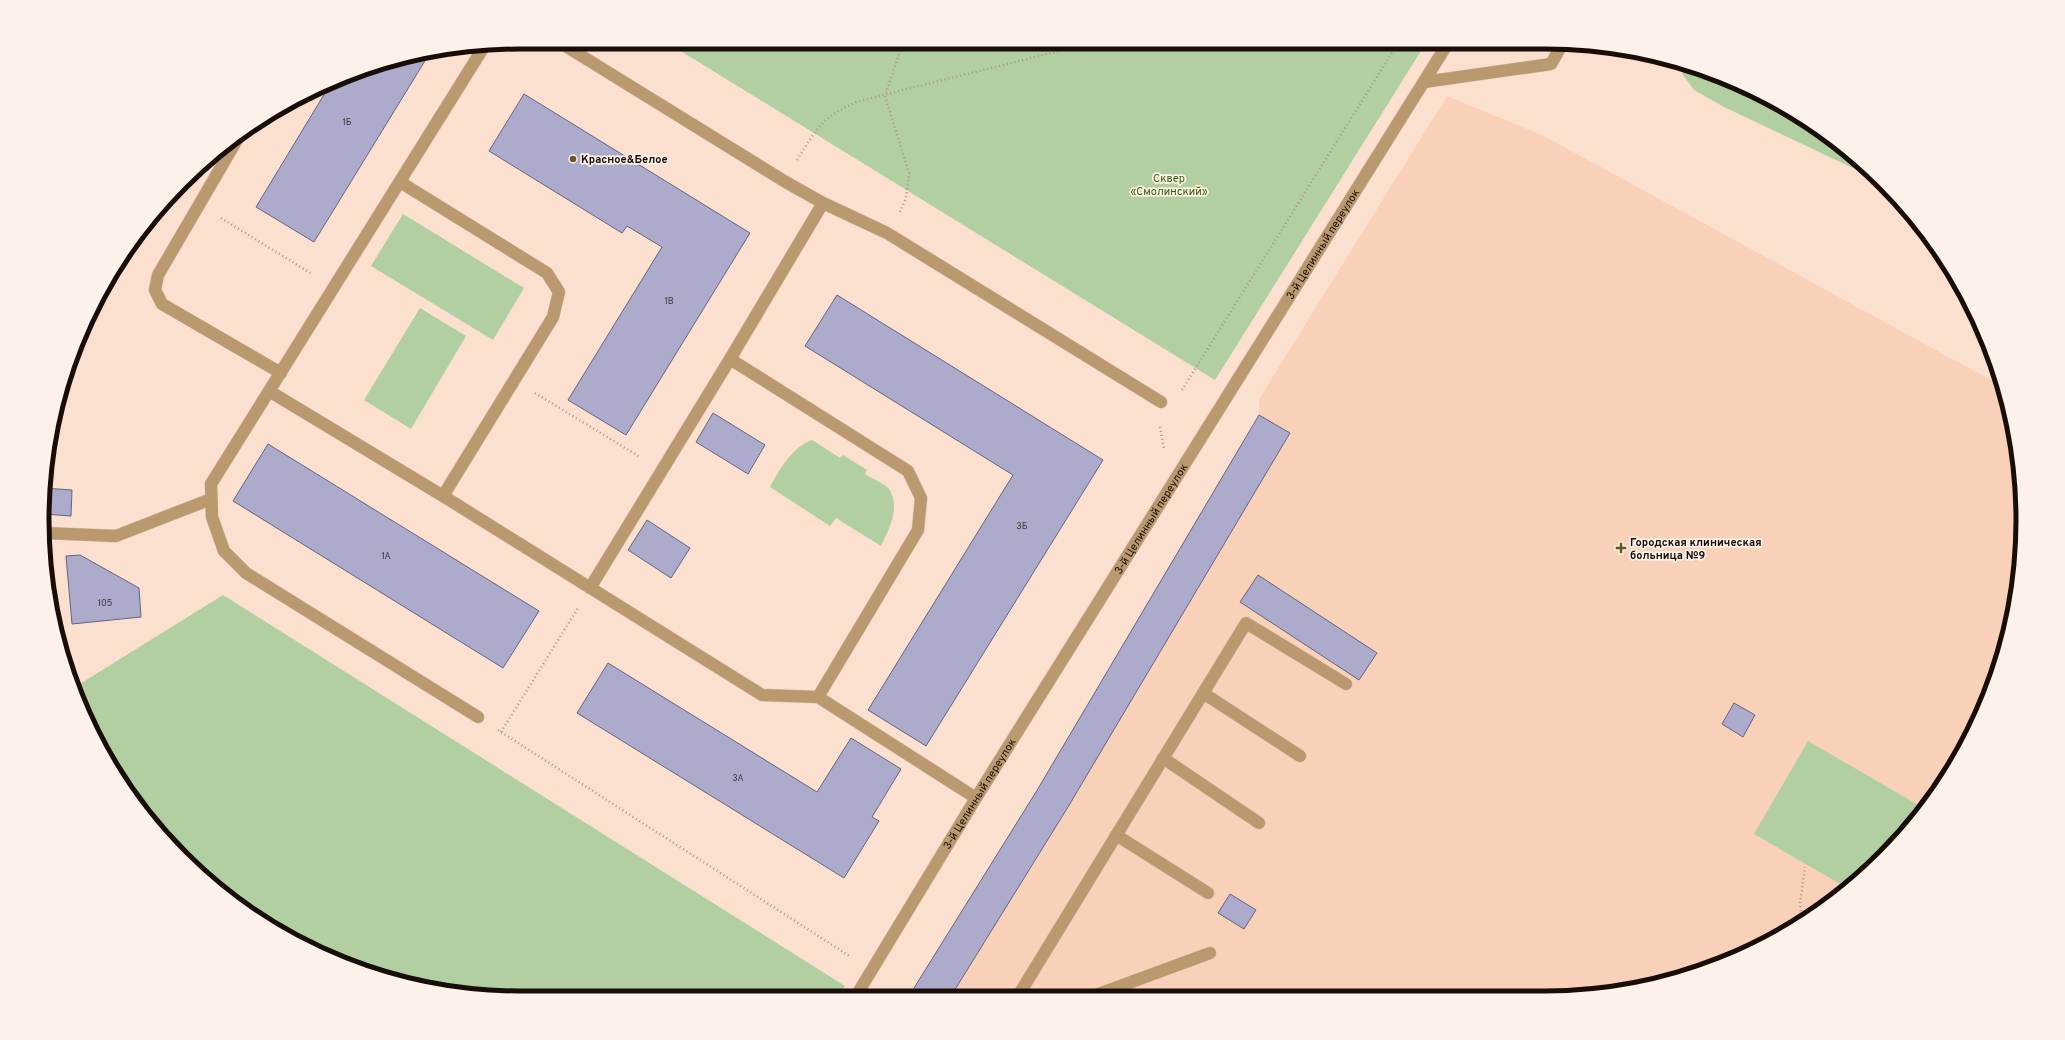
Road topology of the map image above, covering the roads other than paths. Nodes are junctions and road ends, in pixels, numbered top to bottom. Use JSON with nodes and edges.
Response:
{"nodes":[{"id":1,"x":570,"y":49,"type":"edge"},
{"id":2,"x":1444,"y":49,"type":"edge"},
{"id":3,"x":1559,"y":49,"type":"edge"},
{"id":4,"x":481,"y":51,"type":"edge"},
{"id":5,"x":1424,"y":82,"type":"junction"},
{"id":6,"x":234,"y":145,"type":"edge"},
{"id":7,"x":400,"y":182,"type":"junction"},
{"id":8,"x":823,"y":203,"type":"junction"},
{"id":9,"x":730,"y":359,"type":"junction"},
{"id":10,"x":281,"y":373,"type":"junction"},
{"id":11,"x":270,"y":391,"type":"junction"},
{"id":12,"x":1161,"y":402,"type":"dead end"},
{"id":13,"x":443,"y":496,"type":"junction"},
{"id":14,"x":211,"y":499,"type":"junction"},
{"id":15,"x":49,"y":533,"type":"edge"},
{"id":16,"x":590,"y":588,"type":"junction"},
{"id":17,"x":1346,"y":684,"type":"dead end"},
{"id":18,"x":1203,"y":693,"type":"junction"},
{"id":19,"x":818,"y":697,"type":"junction"},
{"id":20,"x":478,"y":717,"type":"road end"},
{"id":21,"x":1300,"y":756,"type":"dead end"},
{"id":22,"x":1163,"y":758,"type":"junction"},
{"id":23,"x":976,"y":798,"type":"junction"},
{"id":24,"x":1259,"y":823,"type":"dead end"},
{"id":25,"x":1116,"y":835,"type":"junction"},
{"id":26,"x":1208,"y":893,"type":"dead end"},
{"id":27,"x":1210,"y":953,"type":"dead end"},
{"id":28,"x":859,"y":991,"type":"edge"},
{"id":29,"x":1021,"y":991,"type":"edge"},
{"id":30,"x":1107,"y":991,"type":"edge"}],
"edges":[{"from":1,"to":8,"type":"street"},
{"from":2,"to":5,"type":"street","name":"3-й Целинный переулок"},
{"from":3,"to":5,"type":"street"},
{"from":4,"to":7,"type":"street"},
{"from":5,"to":23,"type":"street","name":"3-й Целинный переулок"},
{"from":6,"to":10,"type":"street"},
{"from":7,"to":10,"type":"street"},
{"from":7,"to":13,"type":"street"},
{"from":8,"to":9,"type":"street"},
{"from":8,"to":12,"type":"street"},
{"from":9,"to":16,"type":"street"},
{"from":9,"to":19,"type":"street"},
{"from":10,"to":11,"type":"street"},
{"from":11,"to":13,"type":"street"},
{"from":11,"to":14,"type":"street"},
{"from":13,"to":16,"type":"street"},
{"from":14,"to":15,"type":"street"},
{"from":14,"to":20,"type":"street"},
{"from":16,"to":19,"type":"street"},
{"from":17,"to":18,"type":"street"},
{"from":18,"to":21,"type":"street"},
{"from":18,"to":22,"type":"street"},
{"from":19,"to":23,"type":"street"},
{"from":22,"to":24,"type":"street"},
{"from":22,"to":25,"type":"street"},
{"from":23,"to":28,"type":"street","name":"3-й Целинный переулок"},
{"from":25,"to":26,"type":"street"},
{"from":25,"to":29,"type":"street"},
{"from":27,"to":30,"type":"street"}]}
